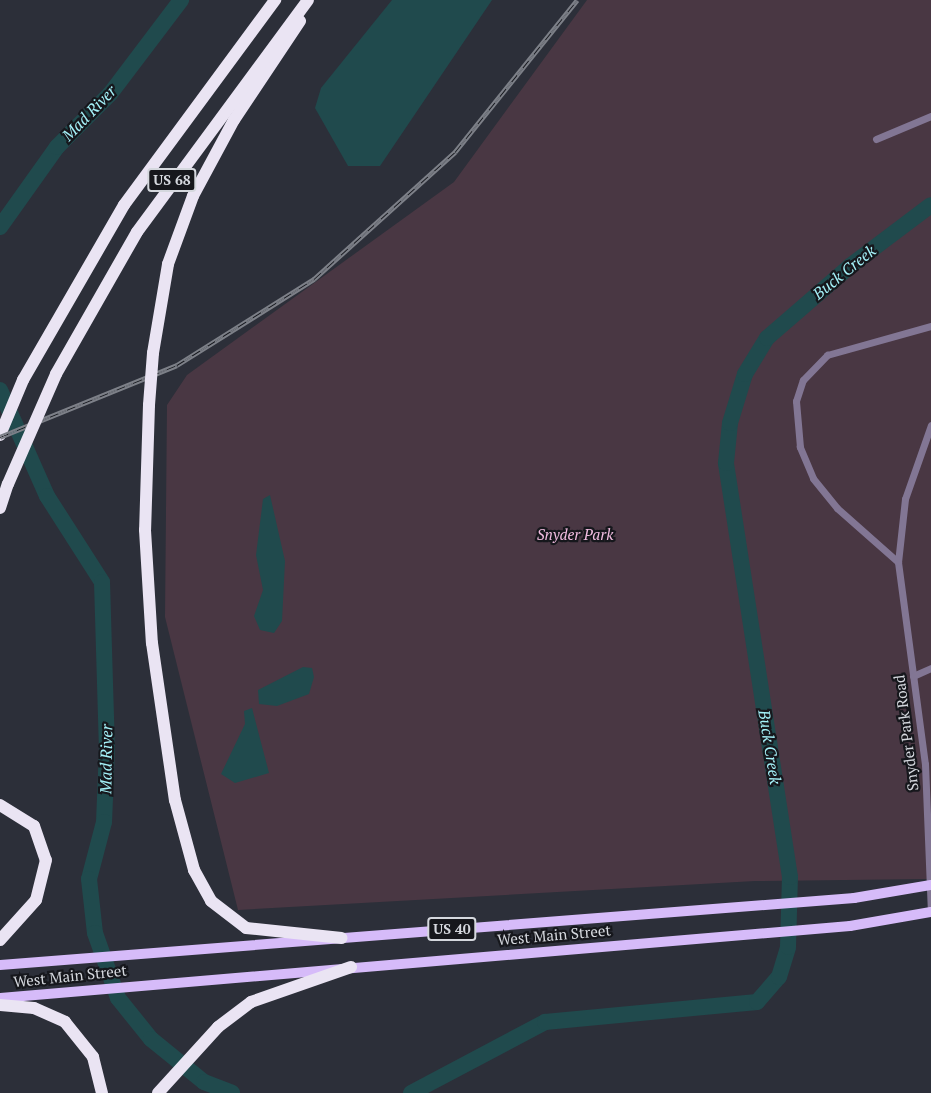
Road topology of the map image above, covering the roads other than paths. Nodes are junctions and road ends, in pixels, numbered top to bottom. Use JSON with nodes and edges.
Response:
{"nodes":[{"id":1,"x":275,"y":0,"type":"edge"},
{"id":2,"x":308,"y":0,"type":"edge"},
{"id":3,"x":314,"y":0,"type":"edge"},
{"id":4,"x":931,"y":116,"type":"edge"},
{"id":5,"x":876,"y":139,"type":"dead end"},
{"id":6,"x":931,"y":326,"type":"edge"},
{"id":7,"x":931,"y":424,"type":"edge"},
{"id":8,"x":0,"y":435,"type":"edge"},
{"id":9,"x":0,"y":508,"type":"edge"},
{"id":10,"x":898,"y":562,"type":"junction"},
{"id":11,"x":931,"y":668,"type":"edge"},
{"id":12,"x":913,"y":676,"type":"junction"},
{"id":13,"x":0,"y":805,"type":"edge"},
{"id":14,"x":929,"y":831,"type":"edge"},
{"id":15,"x":929,"y":886,"type":"edge"},
{"id":16,"x":931,"y":912,"type":"edge"},
{"id":17,"x":341,"y":938,"type":"junction"},
{"id":18,"x":0,"y":940,"type":"edge"},
{"id":19,"x":0,"y":964,"type":"edge"},
{"id":20,"x":351,"y":967,"type":"junction"},
{"id":21,"x":0,"y":998,"type":"edge"},
{"id":22,"x":0,"y":1005,"type":"edge"},
{"id":23,"x":102,"y":1093,"type":"edge"},
{"id":24,"x":159,"y":1093,"type":"edge"}],
"edges":[{"from":1,"to":8,"type":"highway","number":"US 68"},
{"from":2,"to":9,"type":"highway","number":"US 68","bridge":true},
{"from":3,"to":17,"type":"highway","bridge":true},
{"from":4,"to":5,"type":"street"},
{"from":6,"to":10,"type":"street"},
{"from":7,"to":10,"type":"street","name":"Snyder Park Road"},
{"from":10,"to":12,"type":"street","name":"Snyder Park Road"},
{"from":11,"to":12,"type":"street"},
{"from":12,"to":14,"type":"street","name":"Snyder Park Road"},
{"from":13,"to":18,"type":"highway"},
{"from":14,"to":15,"type":"street","name":"Snyder Park Road"},
{"from":15,"to":16,"type":"street","name":"Snyder Park Road"},
{"from":15,"to":17,"type":"main road","name":"West Main Street","number":"US 40"},
{"from":16,"to":20,"type":"main road","name":"West Main Street","number":"US 40"},
{"from":17,"to":19,"type":"main road","name":"West Main Street","number":"US 40"},
{"from":20,"to":21,"type":"main road","name":"West Main Street","number":"US 40"},
{"from":20,"to":24,"type":"highway"},
{"from":22,"to":23,"type":"highway"}]}
